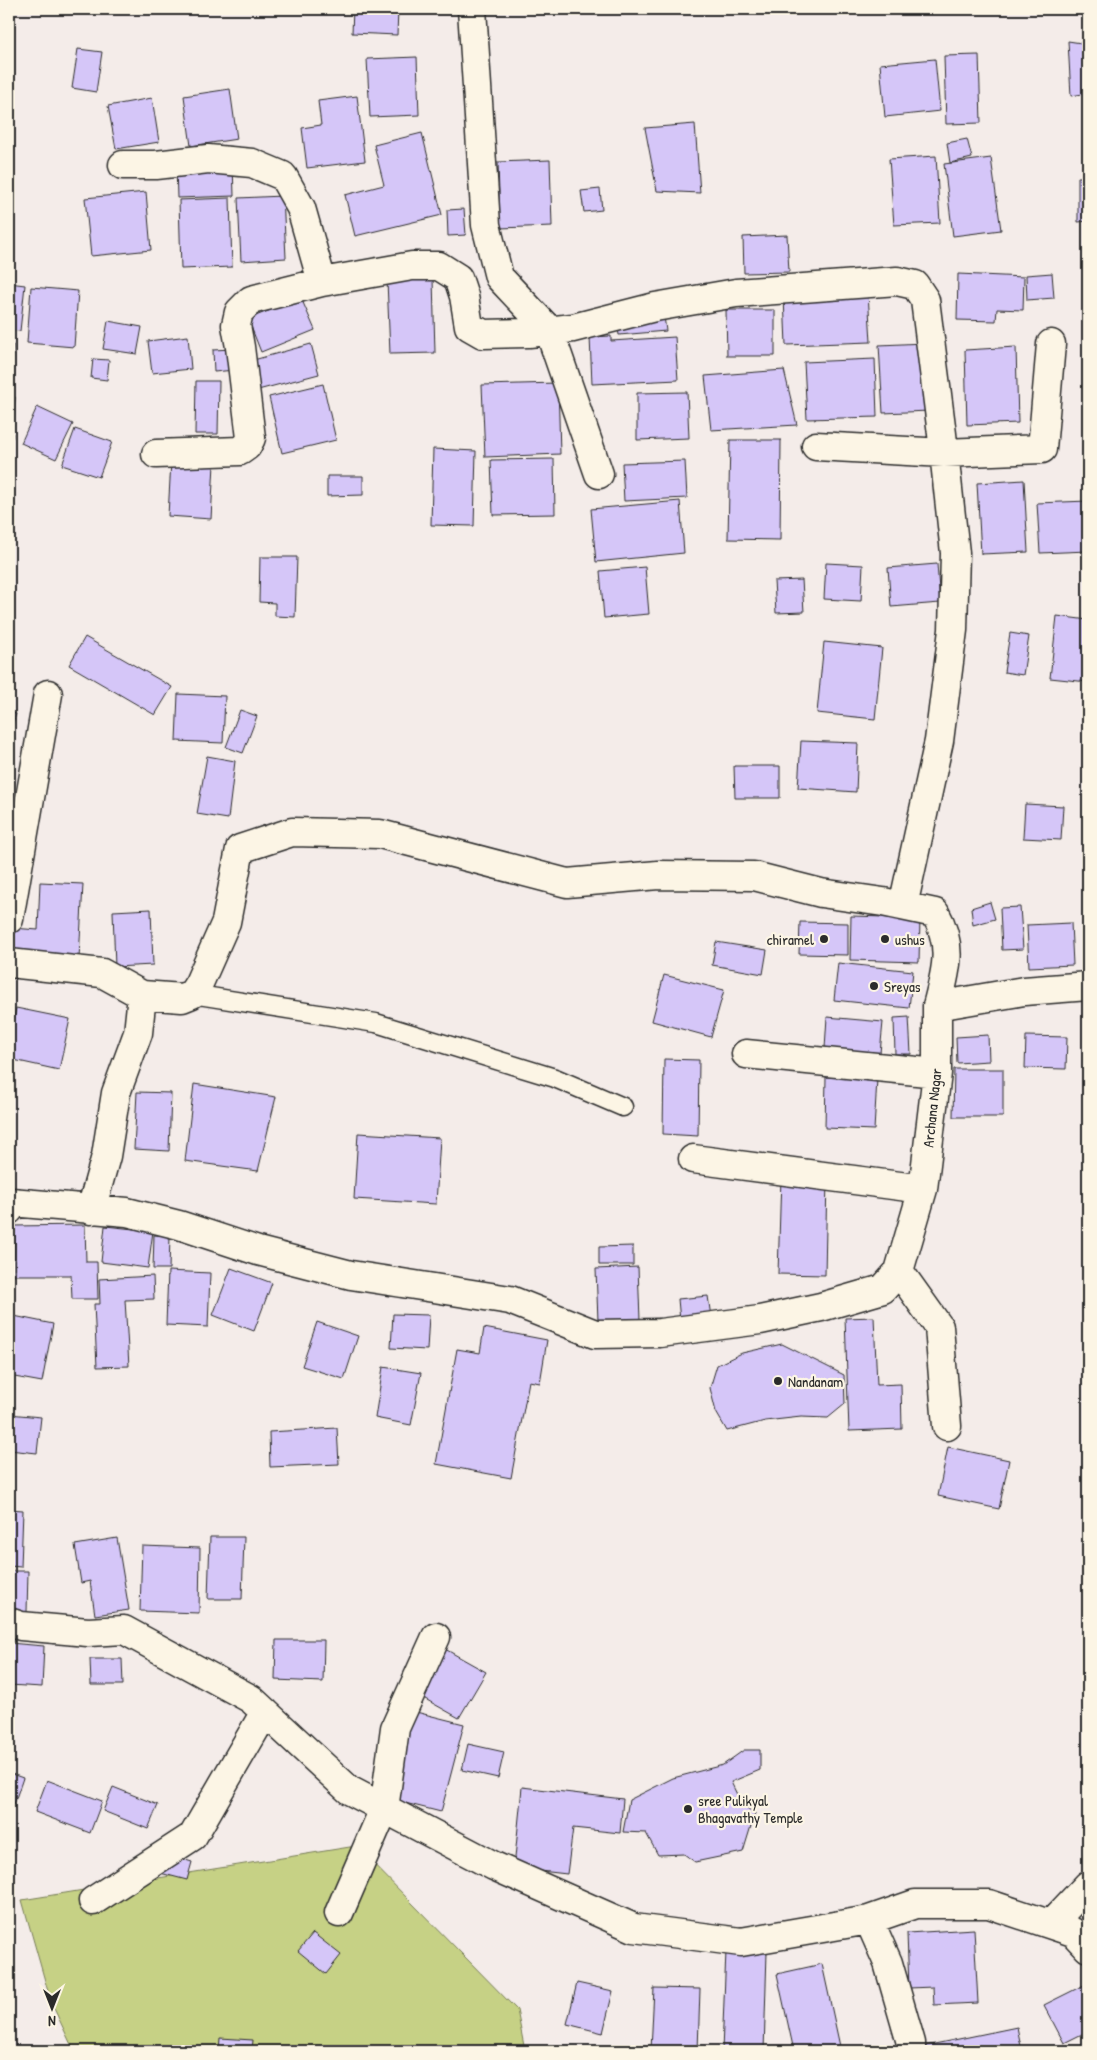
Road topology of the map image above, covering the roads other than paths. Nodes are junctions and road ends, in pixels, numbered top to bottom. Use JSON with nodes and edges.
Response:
{"nodes":[{"id":1,"x":472,"y":9,"type":"edge"},
{"id":2,"x":123,"y":165,"type":"dead end"},
{"id":3,"x":322,"y":282,"type":"junction"},
{"id":4,"x":548,"y":330,"type":"junction"},
{"id":5,"x":1051,"y":344,"type":"dead end"},
{"id":6,"x":816,"y":446,"type":"dead end"},
{"id":7,"x":944,"y":453,"type":"junction"},
{"id":8,"x":156,"y":454,"type":"dead end"},
{"id":9,"x":599,"y":474,"type":"dead end"},
{"id":10,"x":48,"y":694,"type":"dead end"},
{"id":11,"x":903,"y":906,"type":"junction"},
{"id":12,"x":9,"y":919,"type":"edge"},
{"id":13,"x":9,"y":963,"type":"edge"},
{"id":14,"x":1088,"y":986,"type":"edge"},
{"id":15,"x":192,"y":994,"type":"junction"},
{"id":16,"x":142,"y":995,"type":"junction"},
{"id":17,"x":937,"y":1006,"type":"junction"},
{"id":18,"x":746,"y":1054,"type":"dead end"},
{"id":19,"x":937,"y":1074,"type":"junction"},
{"id":20,"x":624,"y":1107,"type":"dead end"},
{"id":21,"x":693,"y":1159,"type":"dead end"},
{"id":22,"x":922,"y":1189,"type":"junction"},
{"id":23,"x":9,"y":1210,"type":"edge"},
{"id":24,"x":91,"y":1210,"type":"junction"},
{"id":25,"x":899,"y":1271,"type":"junction"},
{"id":26,"x":947,"y":1426,"type":"dead end"},
{"id":27,"x":9,"y":1622,"type":"edge"},
{"id":28,"x":436,"y":1637,"type":"dead end"},
{"id":29,"x":265,"y":1712,"type":"junction"},
{"id":30,"x":384,"y":1809,"type":"junction"},
{"id":31,"x":1088,"y":1886,"type":"edge"},
{"id":32,"x":93,"y":1901,"type":"dead end"},
{"id":33,"x":339,"y":1913,"type":"dead end"},
{"id":34,"x":869,"y":1920,"type":"junction"},
{"id":35,"x":1051,"y":1924,"type":"junction"},
{"id":36,"x":1088,"y":1948,"type":"edge"},
{"id":37,"x":910,"y":2051,"type":"edge"}],
"edges":[{"from":1,"to":4,"type":"street"},
{"from":2,"to":3,"type":"street"},
{"from":3,"to":4,"type":"street"},
{"from":3,"to":8,"type":"street"},
{"from":4,"to":7,"type":"street"},
{"from":4,"to":9,"type":"street"},
{"from":5,"to":7,"type":"street"},
{"from":6,"to":7,"type":"street"},
{"from":7,"to":11,"type":"street"},
{"from":10,"to":12,"type":"street"},
{"from":11,"to":15,"type":"street","name":"Archana Nagar"},
{"from":11,"to":17,"type":"street","name":"Archana Nagar"},
{"from":13,"to":16,"type":"street"},
{"from":14,"to":17,"type":"street"},
{"from":15,"to":16,"type":"street"},
{"from":15,"to":20,"type":"lane"},
{"from":16,"to":24,"type":"street"},
{"from":17,"to":19,"type":"street","name":"Archana Nagar"},
{"from":18,"to":19,"type":"street"},
{"from":19,"to":22,"type":"street","name":"Archana Nagar"},
{"from":21,"to":22,"type":"street"},
{"from":22,"to":25,"type":"street","name":"Archana Nagar"},
{"from":23,"to":24,"type":"street","name":"Archana Nagar"},
{"from":24,"to":25,"type":"street","name":"Archana Nagar"},
{"from":25,"to":26,"type":"street"},
{"from":27,"to":29,"type":"street"},
{"from":28,"to":30,"type":"street"},
{"from":29,"to":30,"type":"street"},
{"from":29,"to":32,"type":"street"},
{"from":30,"to":33,"type":"street"},
{"from":30,"to":34,"type":"street"},
{"from":31,"to":35,"type":"street"},
{"from":34,"to":35,"type":"street"},
{"from":34,"to":37,"type":"street"},
{"from":35,"to":36,"type":"street"}]}
